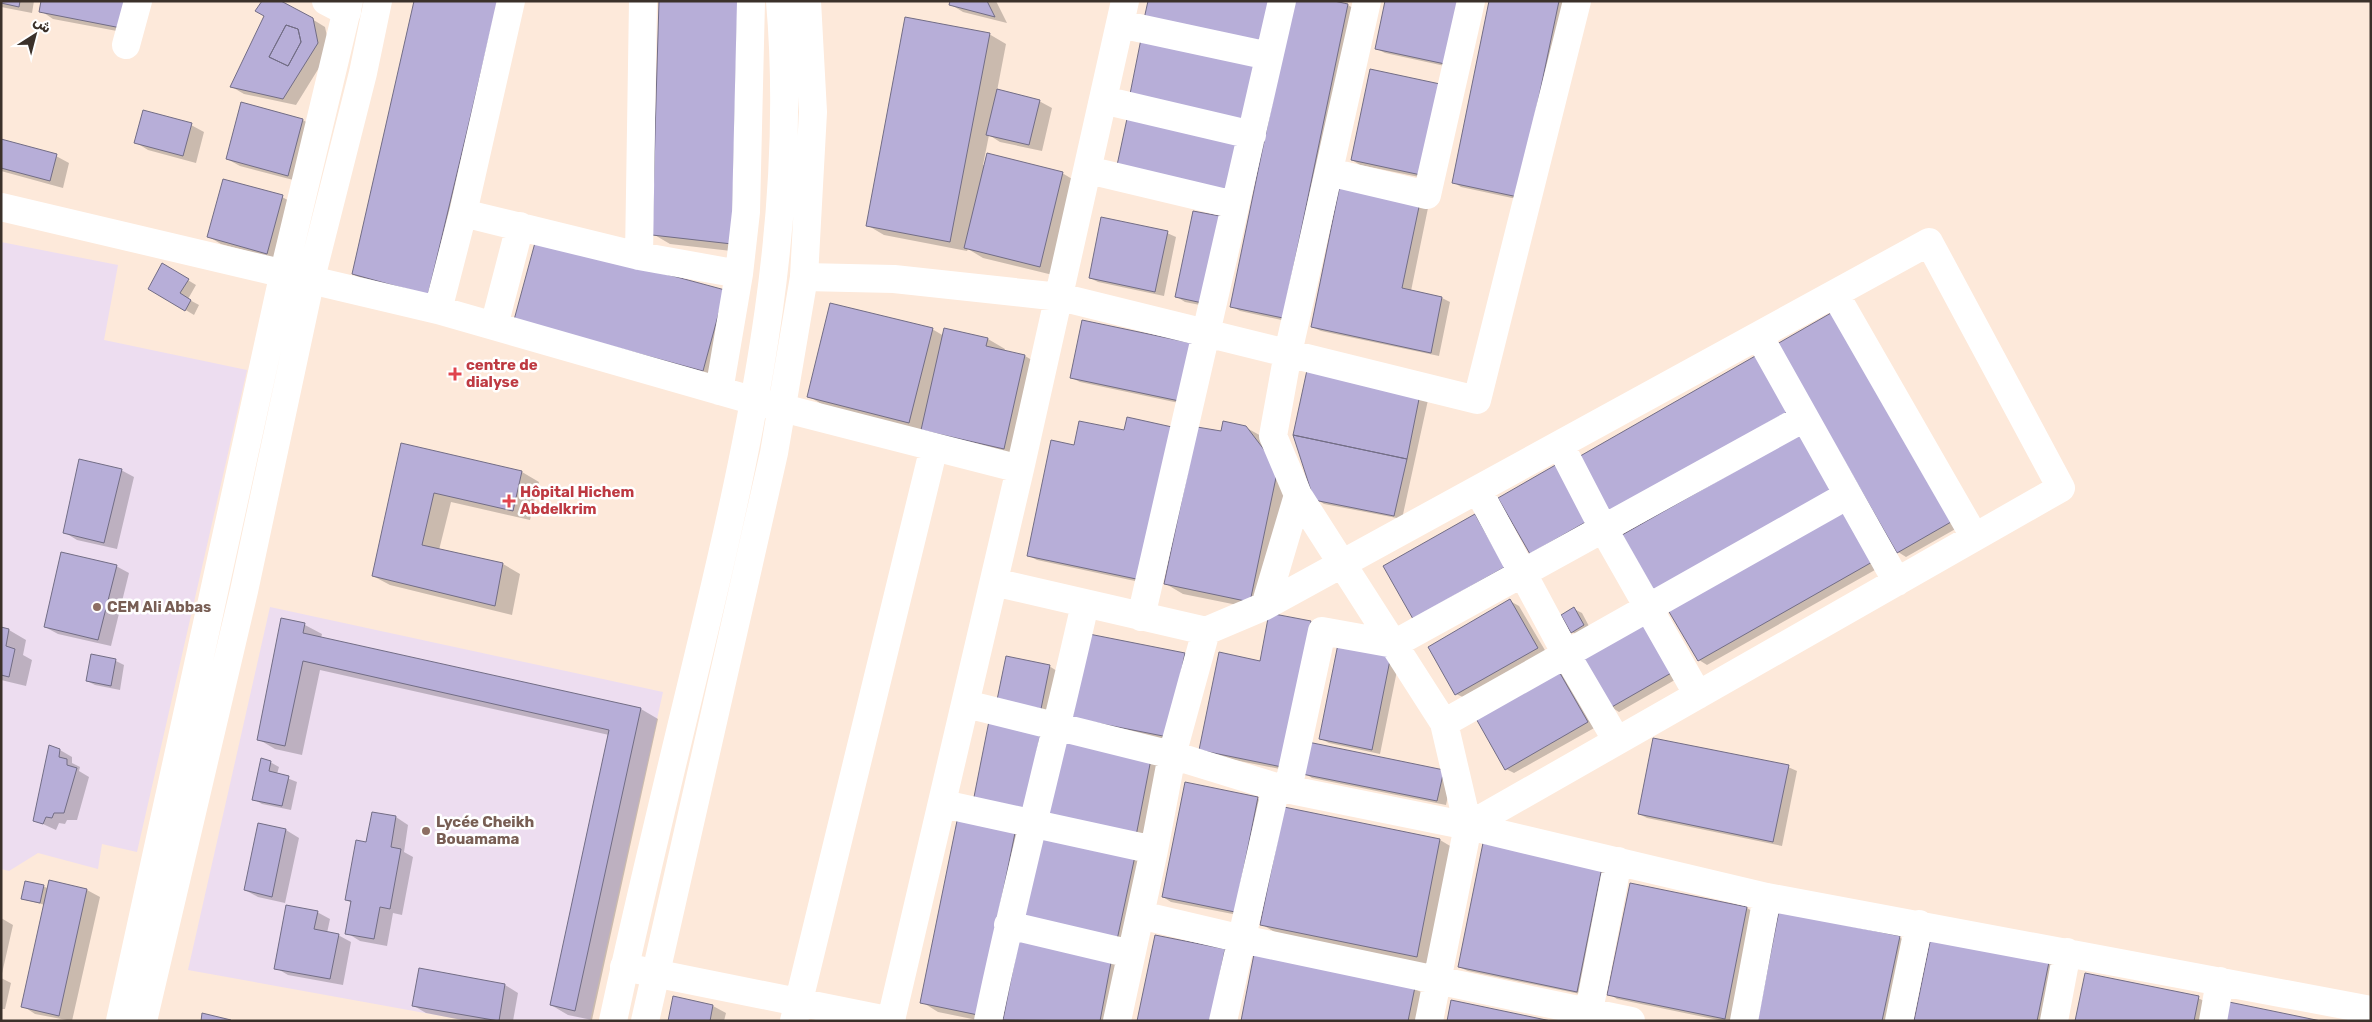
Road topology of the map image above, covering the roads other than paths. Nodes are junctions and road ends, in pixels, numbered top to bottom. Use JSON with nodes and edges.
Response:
{"nodes":[{"id":1,"x":138,"y":1,"type":"edge"},
{"id":2,"x":378,"y":1,"type":"edge"},
{"id":3,"x":511,"y":1,"type":"edge"},
{"id":4,"x":643,"y":1,"type":"edge"},
{"id":5,"x":751,"y":1,"type":"edge"},
{"id":6,"x":780,"y":1,"type":"edge"},
{"id":7,"x":808,"y":1,"type":"edge"},
{"id":8,"x":1282,"y":1,"type":"edge"},
{"id":9,"x":1471,"y":1,"type":"edge"},
{"id":10,"x":1577,"y":1,"type":"edge"},
{"id":11,"x":1365,"y":2,"type":"edge"},
{"id":12,"x":340,"y":5,"type":"edge"},
{"id":13,"x":1122,"y":12,"type":"edge"},
{"id":14,"x":126,"y":45,"type":"dead end"},
{"id":15,"x":1269,"y":56,"type":"junction"},
{"id":16,"x":1103,"y":100,"type":"junction"},
{"id":17,"x":1252,"y":135,"type":"junction"},
{"id":18,"x":1088,"y":170,"type":"junction"},
{"id":19,"x":1329,"y":172,"type":"junction"},
{"id":20,"x":1236,"y":205,"type":"junction"},
{"id":21,"x":1,"y":207,"type":"edge"},
{"id":22,"x":463,"y":212,"type":"junction"},
{"id":23,"x":520,"y":226,"type":"junction"},
{"id":24,"x":639,"y":256,"type":"junction"},
{"id":25,"x":284,"y":272,"type":"junction"},
{"id":26,"x":739,"y":274,"type":"junction"},
{"id":27,"x":311,"y":278,"type":"junction"},
{"id":28,"x":804,"y":278,"type":"junction"},
{"id":29,"x":1835,"y":294,"type":"junction"},
{"id":30,"x":1060,"y":297,"type":"junction"},
{"id":31,"x":438,"y":310,"type":"junction"},
{"id":32,"x":494,"y":326,"type":"junction"},
{"id":33,"x":1207,"y":333,"type":"junction"},
{"id":34,"x":1759,"y":336,"type":"junction"},
{"id":35,"x":1288,"y":353,"type":"junction"},
{"id":36,"x":719,"y":391,"type":"junction"},
{"id":37,"x":755,"y":401,"type":"junction"},
{"id":38,"x":782,"y":408,"type":"junction"},
{"id":39,"x":1804,"y":418,"type":"junction"},
{"id":40,"x":1560,"y":445,"type":"junction"},
{"id":41,"x":934,"y":447,"type":"junction"},
{"id":42,"x":1020,"y":469,"type":"junction"},
{"id":43,"x":1478,"y":490,"type":"junction"},
{"id":44,"x":1298,"y":495,"type":"junction"},
{"id":45,"x":1848,"y":495,"type":"junction"},
{"id":46,"x":1603,"y":528,"type":"junction"},
{"id":47,"x":1974,"y":536,"type":"junction"},
{"id":48,"x":1343,"y":565,"type":"junction"},
{"id":49,"x":1523,"y":573,"type":"junction"},
{"id":50,"x":994,"y":582,"type":"junction"},
{"id":51,"x":1897,"y":582,"type":"junction"},
{"id":52,"x":1085,"y":604,"type":"junction"},
{"id":53,"x":1265,"y":606,"type":"junction"},
{"id":54,"x":1648,"y":608,"type":"junction"},
{"id":55,"x":1141,"y":617,"type":"junction"},
{"id":56,"x":1206,"y":631,"type":"junction"},
{"id":57,"x":1394,"y":644,"type":"junction"},
{"id":58,"x":1566,"y":654,"type":"junction"},
{"id":59,"x":1698,"y":695,"type":"junction"},
{"id":60,"x":966,"y":704,"type":"junction"},
{"id":61,"x":1444,"y":723,"type":"junction"},
{"id":62,"x":1058,"y":726,"type":"junction"},
{"id":63,"x":1617,"y":741,"type":"junction"},
{"id":64,"x":1172,"y":755,"type":"junction"},
{"id":65,"x":1282,"y":788,"type":"junction"},
{"id":66,"x":943,"y":804,"type":"junction"},
{"id":67,"x":1032,"y":825,"type":"junction"},
{"id":68,"x":1468,"y":826,"type":"junction"},
{"id":69,"x":1154,"y":850,"type":"junction"},
{"id":70,"x":1618,"y":861,"type":"junction"},
{"id":71,"x":1767,"y":897,"type":"junction"},
{"id":72,"x":1140,"y":915,"type":"junction"},
{"id":73,"x":1919,"y":924,"type":"junction"},
{"id":74,"x":1008,"y":925,"type":"junction"},
{"id":75,"x":1242,"y":939,"type":"junction"},
{"id":76,"x":2067,"y":952,"type":"junction"},
{"id":77,"x":1131,"y":954,"type":"junction"},
{"id":78,"x":624,"y":967,"type":"junction"},
{"id":79,"x":656,"y":973,"type":"junction"},
{"id":80,"x":1437,"y":980,"type":"junction"},
{"id":81,"x":2220,"y":982,"type":"junction"},
{"id":82,"x":797,"y":1011,"type":"edge"},
{"id":83,"x":2371,"y":1012,"type":"edge"},
{"id":84,"x":1588,"y":1016,"type":"edge"},
{"id":85,"x":120,"y":1021,"type":"edge"},
{"id":86,"x":143,"y":1021,"type":"edge"},
{"id":87,"x":613,"y":1021,"type":"edge"},
{"id":88,"x":645,"y":1021,"type":"edge"},
{"id":89,"x":892,"y":1021,"type":"edge"},
{"id":90,"x":988,"y":1021,"type":"edge"},
{"id":91,"x":1117,"y":1021,"type":"edge"},
{"id":92,"x":1223,"y":1021,"type":"edge"},
{"id":93,"x":1429,"y":1021,"type":"edge"},
{"id":94,"x":1631,"y":1021,"type":"edge"},
{"id":95,"x":1744,"y":1021,"type":"edge"},
{"id":96,"x":1900,"y":1021,"type":"edge"},
{"id":97,"x":2054,"y":1021,"type":"edge"},
{"id":98,"x":2213,"y":1021,"type":"edge"},
{"id":99,"x":2369,"y":1021,"type":"edge"}],
"edges":[{"from":1,"to":14,"type":"street"},
{"from":2,"to":27,"type":"street"},
{"from":3,"to":22,"type":"street"},
{"from":4,"to":24,"type":"street"},
{"from":5,"to":26,"type":"street"},
{"from":6,"to":37,"type":"street"},
{"from":7,"to":28,"type":"street"},
{"from":8,"to":15,"type":"street"},
{"from":9,"to":19,"type":"street"},
{"from":10,"to":35,"type":"street"},
{"from":11,"to":19,"type":"street"},
{"from":12,"to":25,"type":"street"},
{"from":13,"to":15,"type":"street"},
{"from":13,"to":16,"type":"street"},
{"from":15,"to":17,"type":"street"},
{"from":16,"to":17,"type":"street"},
{"from":16,"to":18,"type":"street"},
{"from":17,"to":20,"type":"street"},
{"from":18,"to":20,"type":"street"},
{"from":18,"to":30,"type":"street"},
{"from":19,"to":35,"type":"street"},
{"from":20,"to":33,"type":"street"},
{"from":21,"to":25,"type":"street"},
{"from":22,"to":23,"type":"street"},
{"from":22,"to":31,"type":"street"},
{"from":23,"to":24,"type":"street"},
{"from":23,"to":32,"type":"street"},
{"from":24,"to":26,"type":"street"},
{"from":25,"to":27,"type":"street"},
{"from":25,"to":85,"type":"street"},
{"from":26,"to":36,"type":"street"},
{"from":27,"to":31,"type":"street"},
{"from":27,"to":86,"type":"street"},
{"from":28,"to":30,"type":"street"},
{"from":28,"to":38,"type":"street"},
{"from":29,"to":34,"type":"street"},
{"from":29,"to":47,"type":"street"},
{"from":29,"to":47,"type":"street"},
{"from":30,"to":33,"type":"street"},
{"from":30,"to":42,"type":"street"},
{"from":31,"to":32,"type":"street"},
{"from":32,"to":36,"type":"street"},
{"from":33,"to":35,"type":"street"},
{"from":33,"to":55,"type":"street"},
{"from":34,"to":39,"type":"street"},
{"from":34,"to":40,"type":"street"},
{"from":35,"to":44,"type":"street"},
{"from":36,"to":37,"type":"street"},
{"from":37,"to":38,"type":"street"},
{"from":37,"to":78,"type":"street"},
{"from":38,"to":41,"type":"street"},
{"from":38,"to":79,"type":"street"},
{"from":39,"to":45,"type":"street"},
{"from":39,"to":46,"type":"street"},
{"from":40,"to":43,"type":"street"},
{"from":40,"to":46,"type":"street"},
{"from":41,"to":42,"type":"street"},
{"from":41,"to":82,"type":"street"},
{"from":42,"to":50,"type":"street"},
{"from":43,"to":48,"type":"street"},
{"from":43,"to":49,"type":"street"},
{"from":44,"to":48,"type":"street"},
{"from":44,"to":53,"type":"street"},
{"from":45,"to":51,"type":"street"},
{"from":45,"to":54,"type":"street"},
{"from":46,"to":49,"type":"street"},
{"from":46,"to":54,"type":"street"},
{"from":47,"to":51,"type":"street"},
{"from":48,"to":53,"type":"street"},
{"from":48,"to":57,"type":"street"},
{"from":49,"to":57,"type":"street"},
{"from":49,"to":58,"type":"street"},
{"from":50,"to":52,"type":"street"},
{"from":50,"to":60,"type":"street"},
{"from":51,"to":59,"type":"street"},
{"from":52,"to":55,"type":"street"},
{"from":52,"to":62,"type":"street"},
{"from":53,"to":56,"type":"street"},
{"from":54,"to":58,"type":"street"},
{"from":54,"to":59,"type":"street"},
{"from":55,"to":56,"type":"street"},
{"from":56,"to":64,"type":"street"},
{"from":57,"to":61,"type":"street"},
{"from":57,"to":65,"type":"street"},
{"from":58,"to":61,"type":"street"},
{"from":58,"to":63,"type":"street"},
{"from":59,"to":63,"type":"street"},
{"from":60,"to":62,"type":"street"},
{"from":60,"to":66,"type":"street"},
{"from":61,"to":68,"type":"street"},
{"from":62,"to":64,"type":"street"},
{"from":62,"to":67,"type":"street"},
{"from":63,"to":68,"type":"street"},
{"from":64,"to":65,"type":"street"},
{"from":64,"to":69,"type":"street"},
{"from":65,"to":68,"type":"street"},
{"from":65,"to":75,"type":"street"},
{"from":66,"to":67,"type":"street"},
{"from":66,"to":89,"type":"street"},
{"from":67,"to":69,"type":"street"},
{"from":67,"to":74,"type":"street"},
{"from":68,"to":70,"type":"street"},
{"from":68,"to":80,"type":"street"},
{"from":69,"to":72,"type":"street"},
{"from":70,"to":71,"type":"street"},
{"from":70,"to":84,"type":"street"},
{"from":71,"to":73,"type":"street"},
{"from":71,"to":95,"type":"street"},
{"from":72,"to":75,"type":"street"},
{"from":72,"to":77,"type":"street"},
{"from":73,"to":76,"type":"street"},
{"from":73,"to":96,"type":"street"},
{"from":74,"to":77,"type":"street"},
{"from":74,"to":90,"type":"street"},
{"from":75,"to":80,"type":"street"},
{"from":75,"to":92,"type":"street"},
{"from":76,"to":81,"type":"street"},
{"from":76,"to":97,"type":"street"},
{"from":77,"to":91,"type":"street"},
{"from":78,"to":79,"type":"street"},
{"from":78,"to":87,"type":"street"},
{"from":79,"to":82,"type":"street"},
{"from":79,"to":88,"type":"street"},
{"from":80,"to":84,"type":"street"},
{"from":80,"to":93,"type":"street"},
{"from":81,"to":83,"type":"street"},
{"from":81,"to":98,"type":"street"},
{"from":82,"to":89,"type":"street"},
{"from":83,"to":99,"type":"street"},
{"from":84,"to":94,"type":"street"}]}
